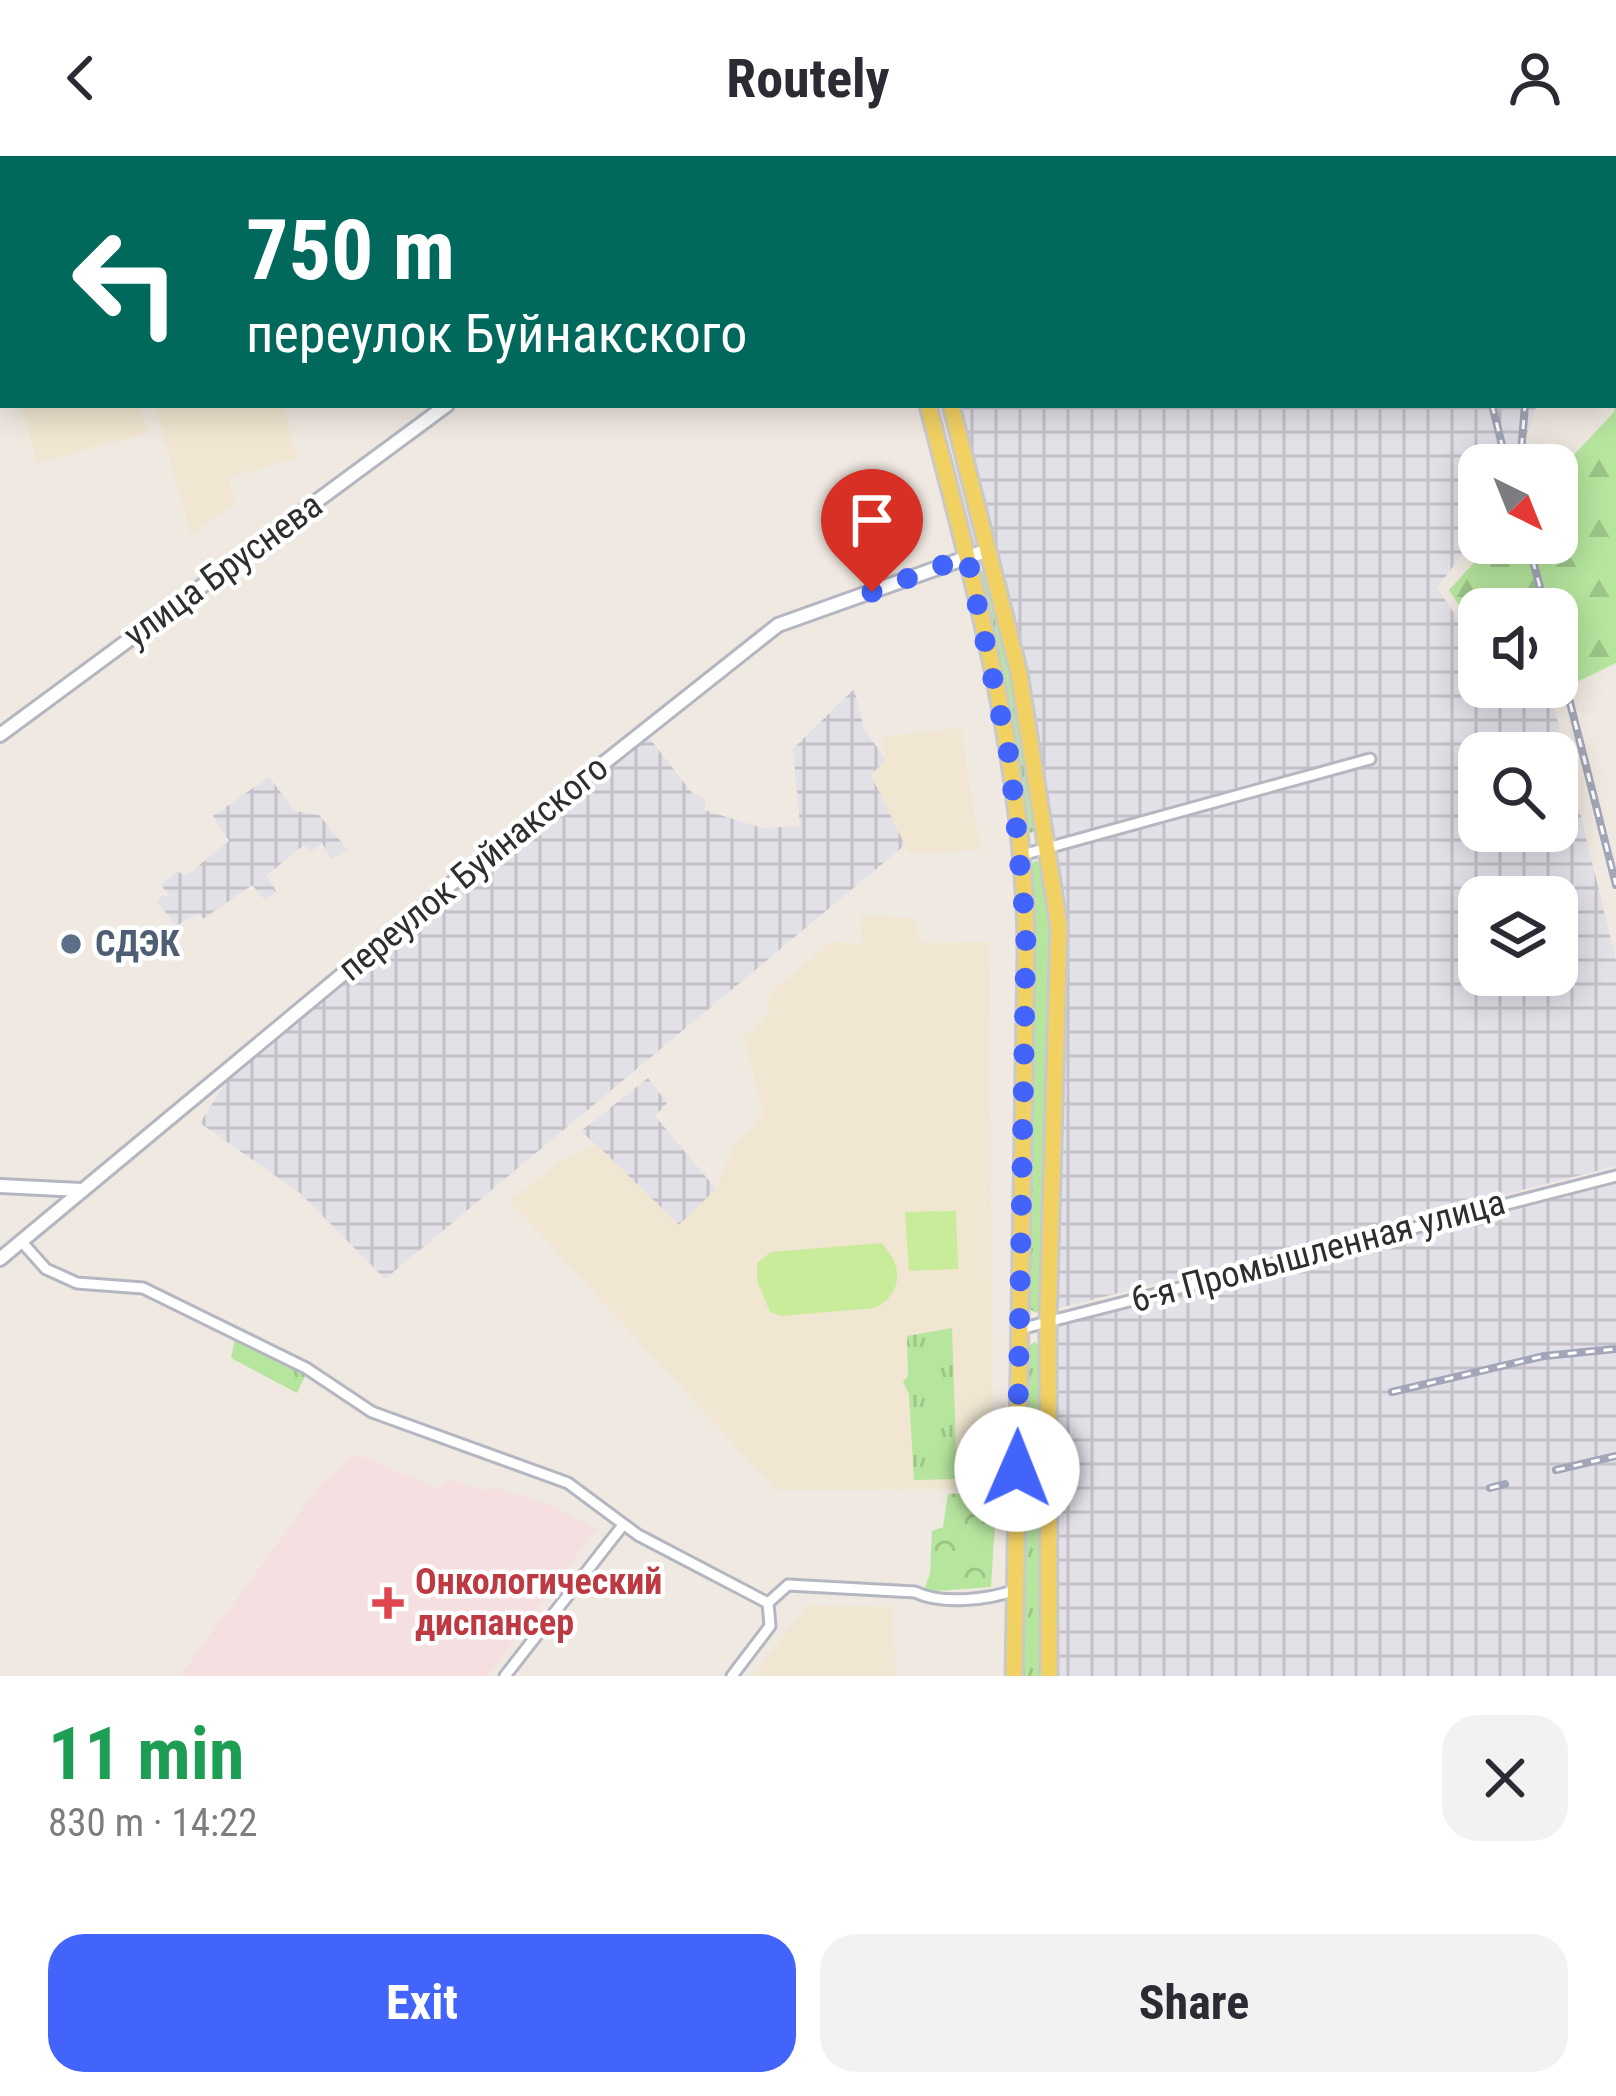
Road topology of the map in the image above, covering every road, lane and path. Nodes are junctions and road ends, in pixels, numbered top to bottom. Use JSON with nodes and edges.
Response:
{"nodes":[{"id":1,"x":443,"y":408,"type":"edge"},
{"id":2,"x":929,"y":408,"type":"edge"},
{"id":3,"x":952,"y":408,"type":"edge"},
{"id":4,"x":988,"y":550,"type":"junction"},
{"id":5,"x":967,"y":556,"type":"junction"},
{"id":6,"x":0,"y":735,"type":"edge"},
{"id":7,"x":1370,"y":759,"type":"dead end"},
{"id":8,"x":1048,"y":851,"type":"junction"},
{"id":9,"x":1022,"y":855,"type":"junction"},
{"id":10,"x":1616,"y":1176,"type":"edge"},
{"id":11,"x":0,"y":1186,"type":"edge"},
{"id":12,"x":82,"y":1190,"type":"junction"},
{"id":13,"x":21,"y":1241,"type":"junction"},
{"id":14,"x":0,"y":1259,"type":"edge"},
{"id":15,"x":1048,"y":1322,"type":"junction"},
{"id":16,"x":1020,"y":1329,"type":"junction"},
{"id":17,"x":623,"y":1525,"type":"junction"},
{"id":18,"x":1007,"y":1593,"type":"junction"},
{"id":19,"x":768,"y":1603,"type":"junction"},
{"id":20,"x":505,"y":1676,"type":"edge"},
{"id":21,"x":732,"y":1676,"type":"edge"},
{"id":22,"x":1014,"y":1676,"type":"edge"},
{"id":23,"x":1049,"y":1676,"type":"edge"}],
"edges":[{"from":1,"to":6,"type":"street","name":"улица Бруснева"},
{"from":2,"to":5,"type":"main road"},
{"from":3,"to":4,"type":"main road"},
{"from":4,"to":5,"type":"street","name":"переулок Буйнакского"},
{"from":4,"to":8,"type":"main road"},
{"from":5,"to":9,"type":"main road"},
{"from":5,"to":12,"type":"street","name":"переулок Буйнакского"},
{"from":7,"to":8,"type":"street"},
{"from":8,"to":9,"type":"street"},
{"from":8,"to":15,"type":"main road"},
{"from":9,"to":16,"type":"main road"},
{"from":10,"to":15,"type":"street","name":"6-я Промышленная улица"},
{"from":11,"to":12,"type":"street"},
{"from":12,"to":13,"type":"street","name":"переулок Буйнакского"},
{"from":13,"to":14,"type":"street","name":"переулок Буйнакского"},
{"from":13,"to":17,"type":"street"},
{"from":15,"to":16,"type":"street","name":"6-я Промышленная улица"},
{"from":15,"to":23,"type":"main road"},
{"from":16,"to":18,"type":"main road"},
{"from":17,"to":19,"type":"street"},
{"from":17,"to":20,"type":"street"},
{"from":18,"to":19,"type":"street"},
{"from":18,"to":22,"type":"main road"},
{"from":19,"to":21,"type":"street"}]}
